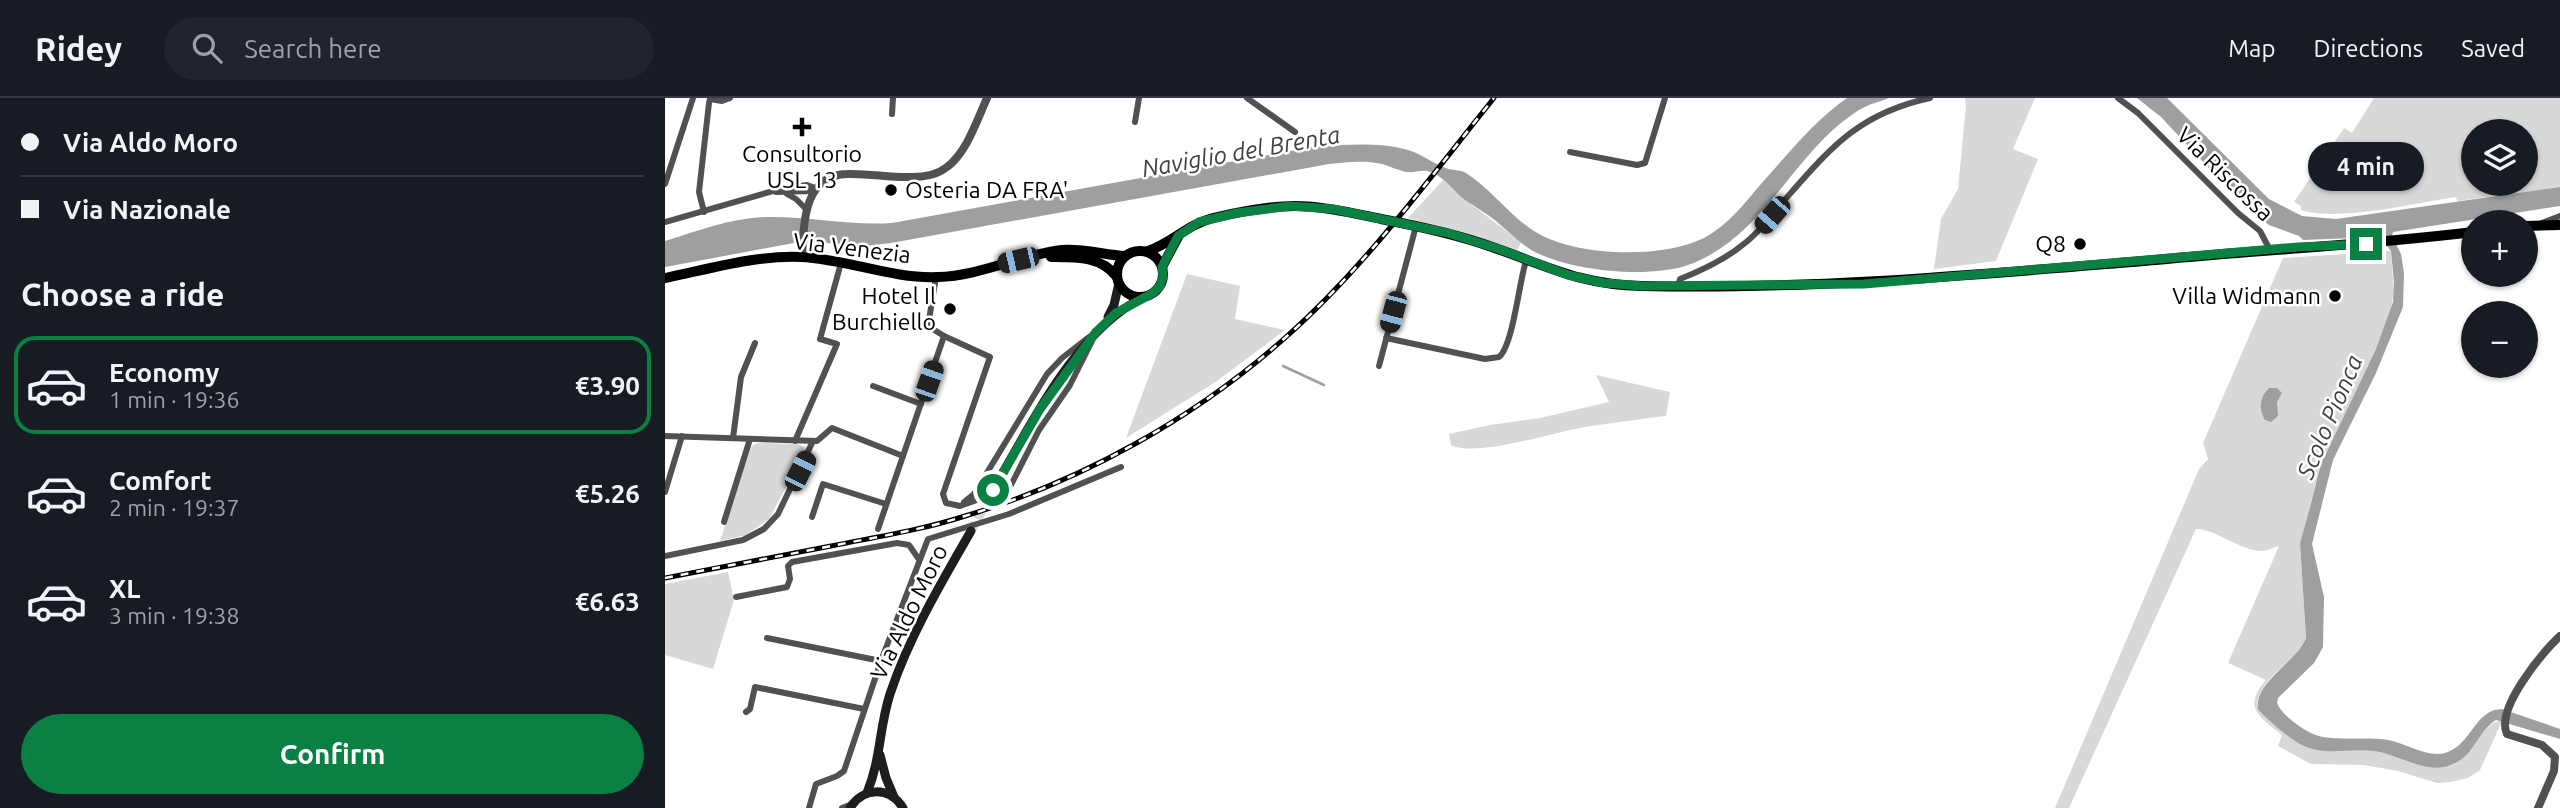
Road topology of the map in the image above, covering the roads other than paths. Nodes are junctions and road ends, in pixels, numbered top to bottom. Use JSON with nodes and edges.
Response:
{"nodes":[{"id":1,"x":693,"y":98,"type":"edge"},
{"id":2,"x":709,"y":98,"type":"edge"},
{"id":3,"x":730,"y":98,"type":"edge"},
{"id":4,"x":893,"y":98,"type":"edge"},
{"id":5,"x":987,"y":98,"type":"edge"},
{"id":6,"x":1139,"y":98,"type":"edge"},
{"id":7,"x":1247,"y":98,"type":"edge"},
{"id":8,"x":1665,"y":98,"type":"edge"},
{"id":9,"x":1930,"y":98,"type":"edge"},
{"id":10,"x":2118,"y":98,"type":"edge"},
{"id":11,"x":891,"y":114,"type":"dead end"},
{"id":12,"x":1135,"y":122,"type":"dead end"},
{"id":13,"x":1295,"y":132,"type":"dead end"},
{"id":14,"x":1570,"y":152,"type":"dead end"},
{"id":15,"x":665,"y":184,"type":"edge"},
{"id":16,"x":814,"y":190,"type":"junction"},
{"id":17,"x":771,"y":192,"type":"junction"},
{"id":18,"x":806,"y":211,"type":"junction"},
{"id":19,"x":704,"y":212,"type":"junction"},
{"id":20,"x":2560,"y":216,"type":"edge"},
{"id":21,"x":665,"y":222,"type":"edge"},
{"id":22,"x":2538,"y":225,"type":"joint"},
{"id":23,"x":2560,"y":225,"type":"edge"},
{"id":24,"x":1416,"y":226,"type":"junction"},
{"id":25,"x":2461,"y":233,"type":"edge"},
{"id":26,"x":1178,"y":236,"type":"junction"},
{"id":27,"x":2270,"y":250,"type":"junction"},
{"id":28,"x":1148,"y":251,"type":"junction"},
{"id":29,"x":802,"y":252,"type":"junction"},
{"id":30,"x":1125,"y":256,"type":"junction"},
{"id":31,"x":1033,"y":257,"type":"junction"},
{"id":32,"x":1526,"y":261,"type":"junction"},
{"id":33,"x":841,"y":262,"type":"junction"},
{"id":34,"x":1162,"y":267,"type":"junction"},
{"id":35,"x":936,"y":277,"type":"junction"},
{"id":36,"x":665,"y":278,"type":"edge"},
{"id":37,"x":1118,"y":280,"type":"junction"},
{"id":38,"x":1678,"y":286,"type":"junction"},
{"id":39,"x":1144,"y":297,"type":"junction"},
{"id":40,"x":1103,"y":324,"type":"junction"},
{"id":41,"x":1096,"y":332,"type":"junction"},
{"id":42,"x":944,"y":336,"type":"junction"},
{"id":43,"x":1386,"y":338,"type":"junction"},
{"id":44,"x":755,"y":343,"type":"dead end"},
{"id":45,"x":1379,"y":366,"type":"dead end"},
{"id":46,"x":873,"y":386,"type":"dead end"},
{"id":47,"x":921,"y":404,"type":"junction"},
{"id":48,"x":665,"y":436,"type":"edge"},
{"id":49,"x":682,"y":436,"type":"junction"},
{"id":50,"x":733,"y":438,"type":"junction"},
{"id":51,"x":750,"y":439,"type":"junction"},
{"id":52,"x":795,"y":441,"type":"junction"},
{"id":53,"x":813,"y":441,"type":"junction"},
{"id":54,"x":903,"y":456,"type":"junction"},
{"id":55,"x":1121,"y":467,"type":"dead end"},
{"id":56,"x":993,"y":490,"type":"tunnel mouth"},
{"id":57,"x":665,"y":492,"type":"edge"},
{"id":58,"x":887,"y":504,"type":"junction"},
{"id":59,"x":952,"y":506,"type":"junction"},
{"id":60,"x":812,"y":517,"type":"dead end"},
{"id":61,"x":724,"y":522,"type":"dead end"},
{"id":62,"x":878,"y":529,"type":"dead end"},
{"id":63,"x":971,"y":531,"type":"tunnel mouth"},
{"id":64,"x":665,"y":556,"type":"edge"},
{"id":65,"x":918,"y":559,"type":"junction"},
{"id":66,"x":736,"y":597,"type":"dead end"},
{"id":67,"x":2560,"y":636,"type":"edge"},
{"id":68,"x":767,"y":638,"type":"dead end"},
{"id":69,"x":881,"y":660,"type":"junction"},
{"id":70,"x":864,"y":709,"type":"junction"},
{"id":71,"x":746,"y":712,"type":"dead end"},
{"id":72,"x":2556,"y":752,"type":"edge"},
{"id":73,"x":880,"y":753,"type":"junction"},
{"id":74,"x":867,"y":793,"type":"junction"},
{"id":75,"x":894,"y":797,"type":"junction"},
{"id":76,"x":851,"y":806,"type":"edge"},
{"id":77,"x":809,"y":807,"type":"edge"},
{"id":78,"x":820,"y":808,"type":"edge"},
{"id":79,"x":842,"y":808,"type":"edge"},
{"id":80,"x":903,"y":808,"type":"edge"},
{"id":81,"x":2538,"y":808,"type":"edge"}],
"edges":[{"from":1,"to":15,"type":"street"},
{"from":2,"to":3,"type":"street"},
{"from":2,"to":19,"type":"street"},
{"from":4,"to":11,"type":"street"},
{"from":5,"to":16,"type":"street"},
{"from":6,"to":12,"type":"street"},
{"from":7,"to":13,"type":"street"},
{"from":8,"to":14,"type":"street"},
{"from":9,"to":38,"type":"street"},
{"from":10,"to":27,"type":"street","name":"Via Riscossa"},
{"from":16,"to":17,"type":"street"},
{"from":16,"to":18,"type":"street"},
{"from":17,"to":18,"type":"street"},
{"from":17,"to":19,"type":"street"},
{"from":18,"to":29,"type":"street"},
{"from":19,"to":21,"type":"street"},
{"from":20,"to":22,"type":"street"},
{"from":22,"to":23,"type":"main road"},
{"from":24,"to":26,"type":"main road"},
{"from":24,"to":32,"type":"main road"},
{"from":24,"to":43,"type":"street"},
{"from":25,"to":27,"type":"main road"},
{"from":26,"to":28,"type":"main road"},
{"from":26,"to":34,"type":"main road"},
{"from":27,"to":38,"type":"main road"},
{"from":28,"to":30,"type":"main road"},
{"from":28,"to":34,"type":"main road"},
{"from":29,"to":33,"type":"main road","name":"Via Venezia"},
{"from":29,"to":36,"type":"main road","name":"Via Venezia"},
{"from":30,"to":31,"type":"main road","name":"Via Venezia"},
{"from":30,"to":37,"type":"main road"},
{"from":31,"to":35,"type":"main road","name":"Via Venezia"},
{"from":31,"to":37,"type":"main road","name":"Via Venezia"},
{"from":32,"to":38,"type":"main road"},
{"from":32,"to":43,"type":"street"},
{"from":33,"to":35,"type":"main road","name":"Via Venezia"},
{"from":33,"to":52,"type":"street"},
{"from":34,"to":39,"type":"main road"},
{"from":35,"to":42,"type":"street"},
{"from":37,"to":39,"type":"main road"},
{"from":37,"to":40,"type":"main road"},
{"from":39,"to":40,"type":"main road"},
{"from":40,"to":41,"type":"main road"},
{"from":41,"to":56,"type":"main road"},
{"from":41,"to":59,"type":"street"},
{"from":41,"to":59,"type":"street"},
{"from":42,"to":47,"type":"street"},
{"from":42,"to":59,"type":"street"},
{"from":43,"to":45,"type":"street"},
{"from":44,"to":50,"type":"street"},
{"from":46,"to":47,"type":"street"},
{"from":47,"to":54,"type":"street"},
{"from":48,"to":49,"type":"street"},
{"from":49,"to":50,"type":"street"},
{"from":49,"to":57,"type":"street"},
{"from":50,"to":51,"type":"street"},
{"from":51,"to":52,"type":"street"},
{"from":51,"to":61,"type":"street"},
{"from":52,"to":53,"type":"street"},
{"from":53,"to":54,"type":"street"},
{"from":53,"to":64,"type":"street"},
{"from":54,"to":58,"type":"street"},
{"from":55,"to":65,"type":"street"},
{"from":58,"to":60,"type":"street"},
{"from":58,"to":62,"type":"street"},
{"from":63,"to":73,"type":"main road","name":"Via Aldo Moro"},
{"from":65,"to":66,"type":"street"},
{"from":65,"to":69,"type":"street"},
{"from":67,"to":72,"type":"street"},
{"from":68,"to":69,"type":"street"},
{"from":69,"to":70,"type":"street"},
{"from":70,"to":71,"type":"street"},
{"from":70,"to":77,"type":"street"},
{"from":72,"to":81,"type":"street"},
{"from":73,"to":74,"type":"main road","name":"Via Aldo Moro"},
{"from":73,"to":75,"type":"main road","name":"Via Aldo Moro"},
{"from":74,"to":75,"type":"main road"},
{"from":74,"to":76,"type":"main road"},
{"from":75,"to":80,"type":"main road"},
{"from":76,"to":79,"type":"street"},
{"from":77,"to":78,"type":"street"}]}
